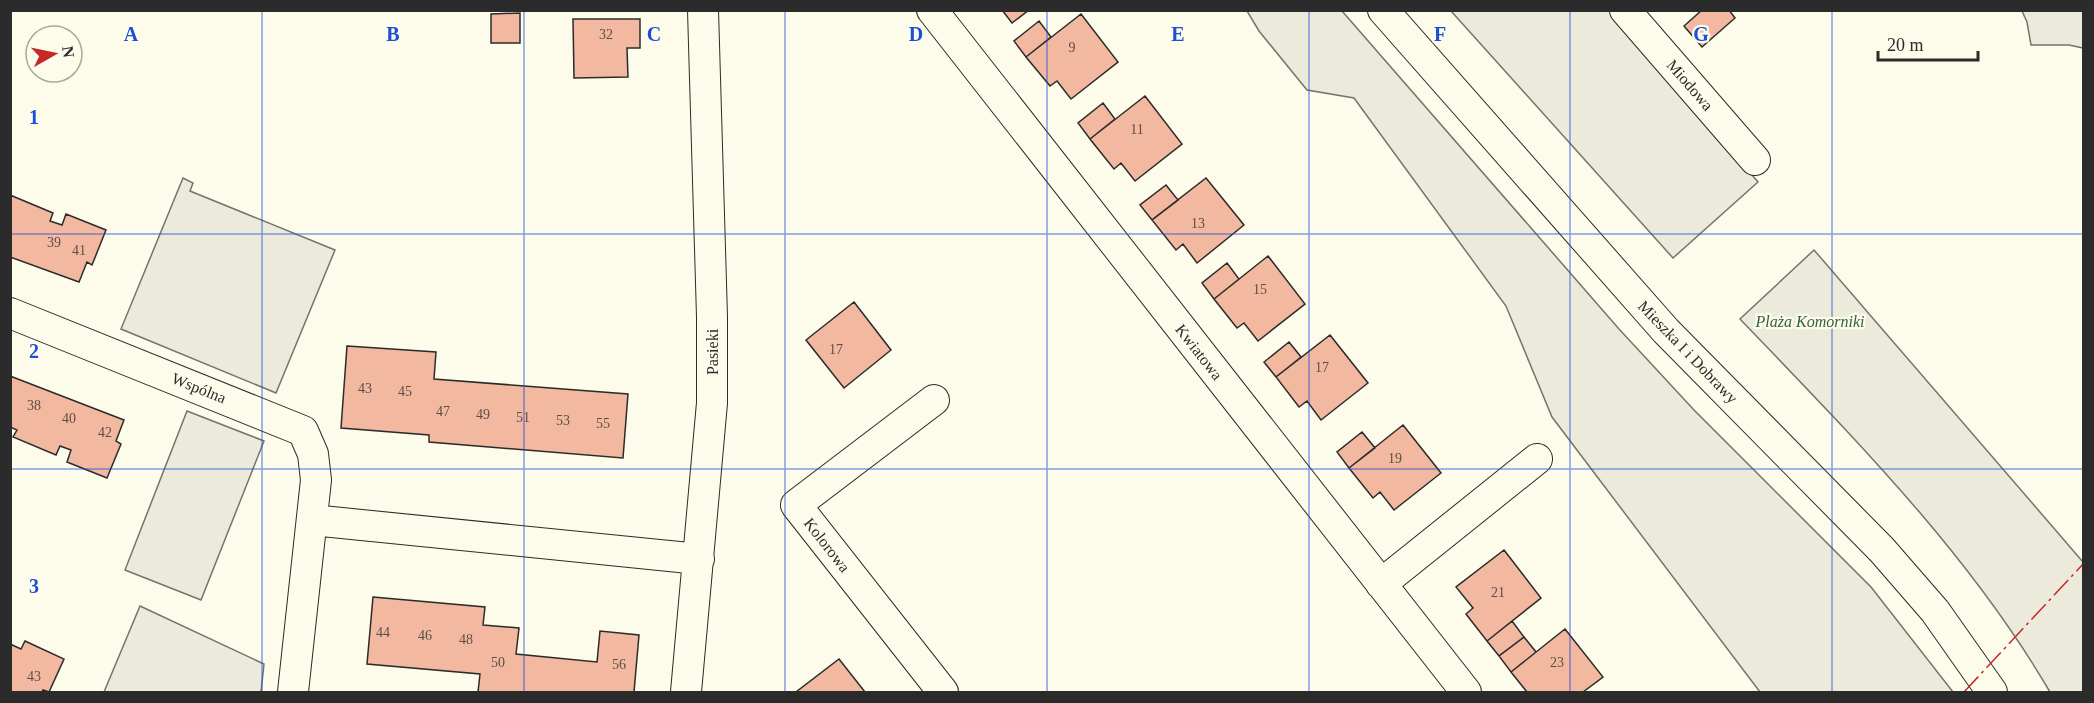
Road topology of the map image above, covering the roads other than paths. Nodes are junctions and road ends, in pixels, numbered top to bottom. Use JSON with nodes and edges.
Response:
{"nodes":[{"id":1,"x":703,"y":10,"type":"edge"},
{"id":2,"x":932,"y":10,"type":"edge"},
{"id":3,"x":1383,"y":10,"type":"edge"},
{"id":4,"x":1626,"y":10,"type":"edge"},
{"id":5,"x":1755,"y":160,"type":"dead end"},
{"id":6,"x":10,"y":313,"type":"edge"},
{"id":7,"x":934,"y":400,"type":"dead end"},
{"id":8,"x":1537,"y":459,"type":"dead end"},
{"id":9,"x":312,"y":520,"type":"junction"},
{"id":10,"x":699,"y":559,"type":"junction"},
{"id":11,"x":1381,"y":584,"type":"junction"},
{"id":12,"x":293,"y":693,"type":"edge"},
{"id":13,"x":686,"y":693,"type":"edge"},
{"id":14,"x":943,"y":693,"type":"edge"},
{"id":15,"x":1466,"y":693,"type":"edge"},
{"id":16,"x":1992,"y":693,"type":"edge"}],
"edges":[{"from":1,"to":10,"type":"street","name":"Pasieki"},
{"from":2,"to":11,"type":"street","name":"Kwiatowa"},
{"from":3,"to":16,"type":"street","name":"Mieszka I i Dobrawy"},
{"from":4,"to":5,"type":"street","name":"Miodowa"},
{"from":6,"to":9,"type":"street","name":"Wspólna"},
{"from":7,"to":14,"type":"street","name":"Kolorowa"},
{"from":8,"to":11,"type":"street"},
{"from":9,"to":10,"type":"street"},
{"from":9,"to":12,"type":"street","name":"Wspólna"},
{"from":10,"to":13,"type":"street","name":"Pasieki"},
{"from":11,"to":15,"type":"street","name":"Kwiatowa"}]}
